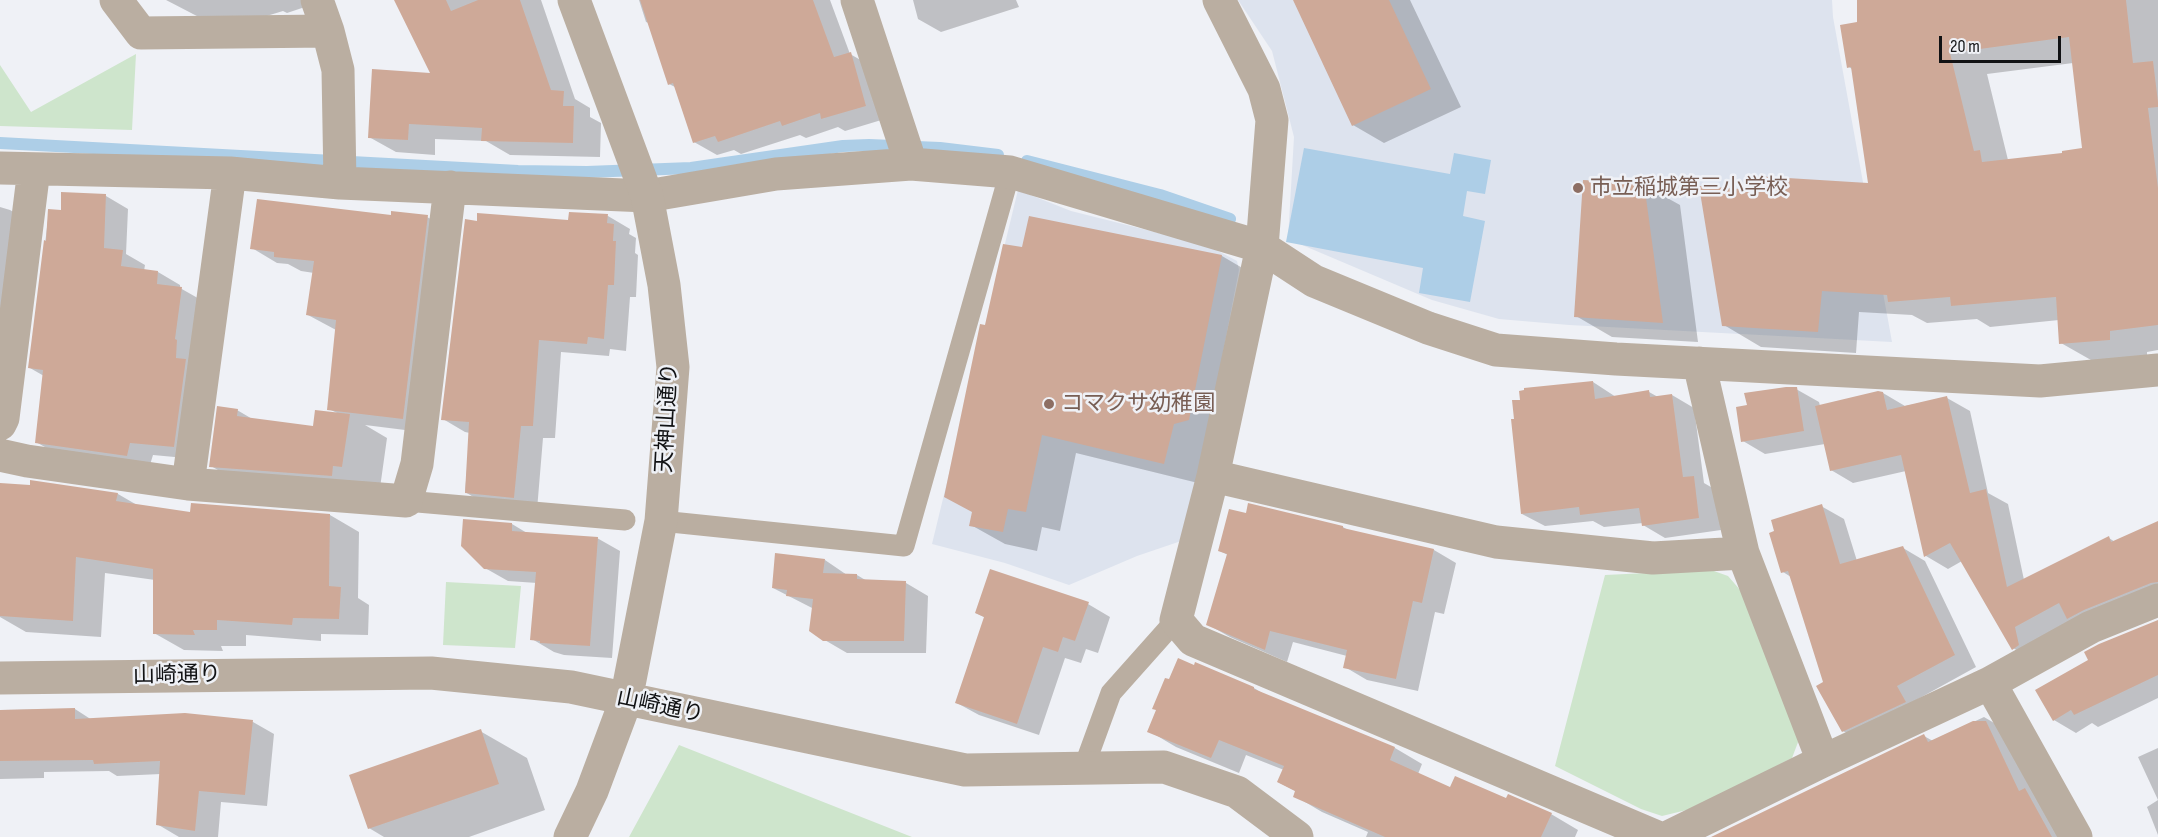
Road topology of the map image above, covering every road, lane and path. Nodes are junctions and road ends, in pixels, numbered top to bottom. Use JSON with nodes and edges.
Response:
{"nodes":[{"id":1,"x":116,"y":0,"type":"edge"},
{"id":2,"x":317,"y":0,"type":"edge"},
{"id":3,"x":574,"y":0,"type":"edge"},
{"id":4,"x":857,"y":0,"type":"edge"},
{"id":5,"x":1219,"y":0,"type":"edge"},
{"id":6,"x":328,"y":31,"type":"junction"},
{"id":7,"x":911,"y":164,"type":"junction"},
{"id":8,"x":0,"y":168,"type":"edge"},
{"id":9,"x":34,"y":169,"type":"junction"},
{"id":10,"x":1010,"y":171,"type":"junction"},
{"id":11,"x":230,"y":173,"type":"junction"},
{"id":12,"x":340,"y":183,"type":"junction"},
{"id":13,"x":450,"y":187,"type":"junction"},
{"id":14,"x":647,"y":196,"type":"junction"},
{"id":15,"x":1262,"y":247,"type":"junction"},
{"id":16,"x":1699,"y":363,"type":"junction"},
{"id":17,"x":2158,"y":370,"type":"edge"},
{"id":18,"x":0,"y":424,"type":"edge"},
{"id":19,"x":0,"y":455,"type":"edge"},
{"id":20,"x":1213,"y":476,"type":"junction"},
{"id":21,"x":188,"y":484,"type":"junction"},
{"id":22,"x":406,"y":501,"type":"junction"},
{"id":23,"x":625,"y":520,"type":"dead end"},
{"id":24,"x":661,"y":521,"type":"junction"},
{"id":25,"x":1743,"y":553,"type":"junction"},
{"id":26,"x":2158,"y":600,"type":"edge"},
{"id":27,"x":1176,"y":620,"type":"junction"},
{"id":28,"x":0,"y":678,"type":"edge"},
{"id":29,"x":1990,"y":683,"type":"junction"},
{"id":30,"x":626,"y":700,"type":"junction"},
{"id":31,"x":1823,"y":761,"type":"junction"},
{"id":32,"x":1084,"y":767,"type":"junction"},
{"id":33,"x":570,"y":837,"type":"edge"},
{"id":34,"x":1297,"y":837,"type":"edge"},
{"id":35,"x":1657,"y":837,"type":"edge"},
{"id":36,"x":1668,"y":837,"type":"edge"},
{"id":37,"x":2076,"y":837,"type":"edge"}],
"edges":[{"from":1,"to":6,"type":"street"},
{"from":2,"to":6,"type":"street"},
{"from":3,"to":14,"type":"street","name":"天神山通り"},
{"from":4,"to":7,"type":"street"},
{"from":5,"to":15,"type":"street"},
{"from":6,"to":12,"type":"street"},
{"from":7,"to":10,"type":"street"},
{"from":7,"to":14,"type":"street"},
{"from":8,"to":9,"type":"street"},
{"from":9,"to":11,"type":"street"},
{"from":9,"to":18,"type":"street"},
{"from":10,"to":15,"type":"street"},
{"from":10,"to":24,"type":"lane"},
{"from":11,"to":12,"type":"street"},
{"from":11,"to":21,"type":"street"},
{"from":12,"to":13,"type":"street"},
{"from":13,"to":14,"type":"street"},
{"from":13,"to":22,"type":"street"},
{"from":14,"to":24,"type":"street","name":"天神山通り"},
{"from":15,"to":16,"type":"street"},
{"from":15,"to":20,"type":"street"},
{"from":16,"to":17,"type":"street"},
{"from":16,"to":25,"type":"street"},
{"from":19,"to":21,"type":"street"},
{"from":20,"to":25,"type":"street"},
{"from":20,"to":27,"type":"street"},
{"from":21,"to":22,"type":"street"},
{"from":22,"to":23,"type":"lane"},
{"from":24,"to":30,"type":"street","name":"天神山通り"},
{"from":25,"to":31,"type":"street"},
{"from":26,"to":29,"type":"street"},
{"from":27,"to":32,"type":"lane"},
{"from":27,"to":35,"type":"street"},
{"from":28,"to":30,"type":"street","name":"山崎通り"},
{"from":29,"to":31,"type":"street"},
{"from":29,"to":37,"type":"street"},
{"from":30,"to":32,"type":"street","name":"山崎通り"},
{"from":30,"to":33,"type":"street","name":"天神山通り"},
{"from":31,"to":36,"type":"street"},
{"from":32,"to":34,"type":"street","name":"山崎通り"}]}
